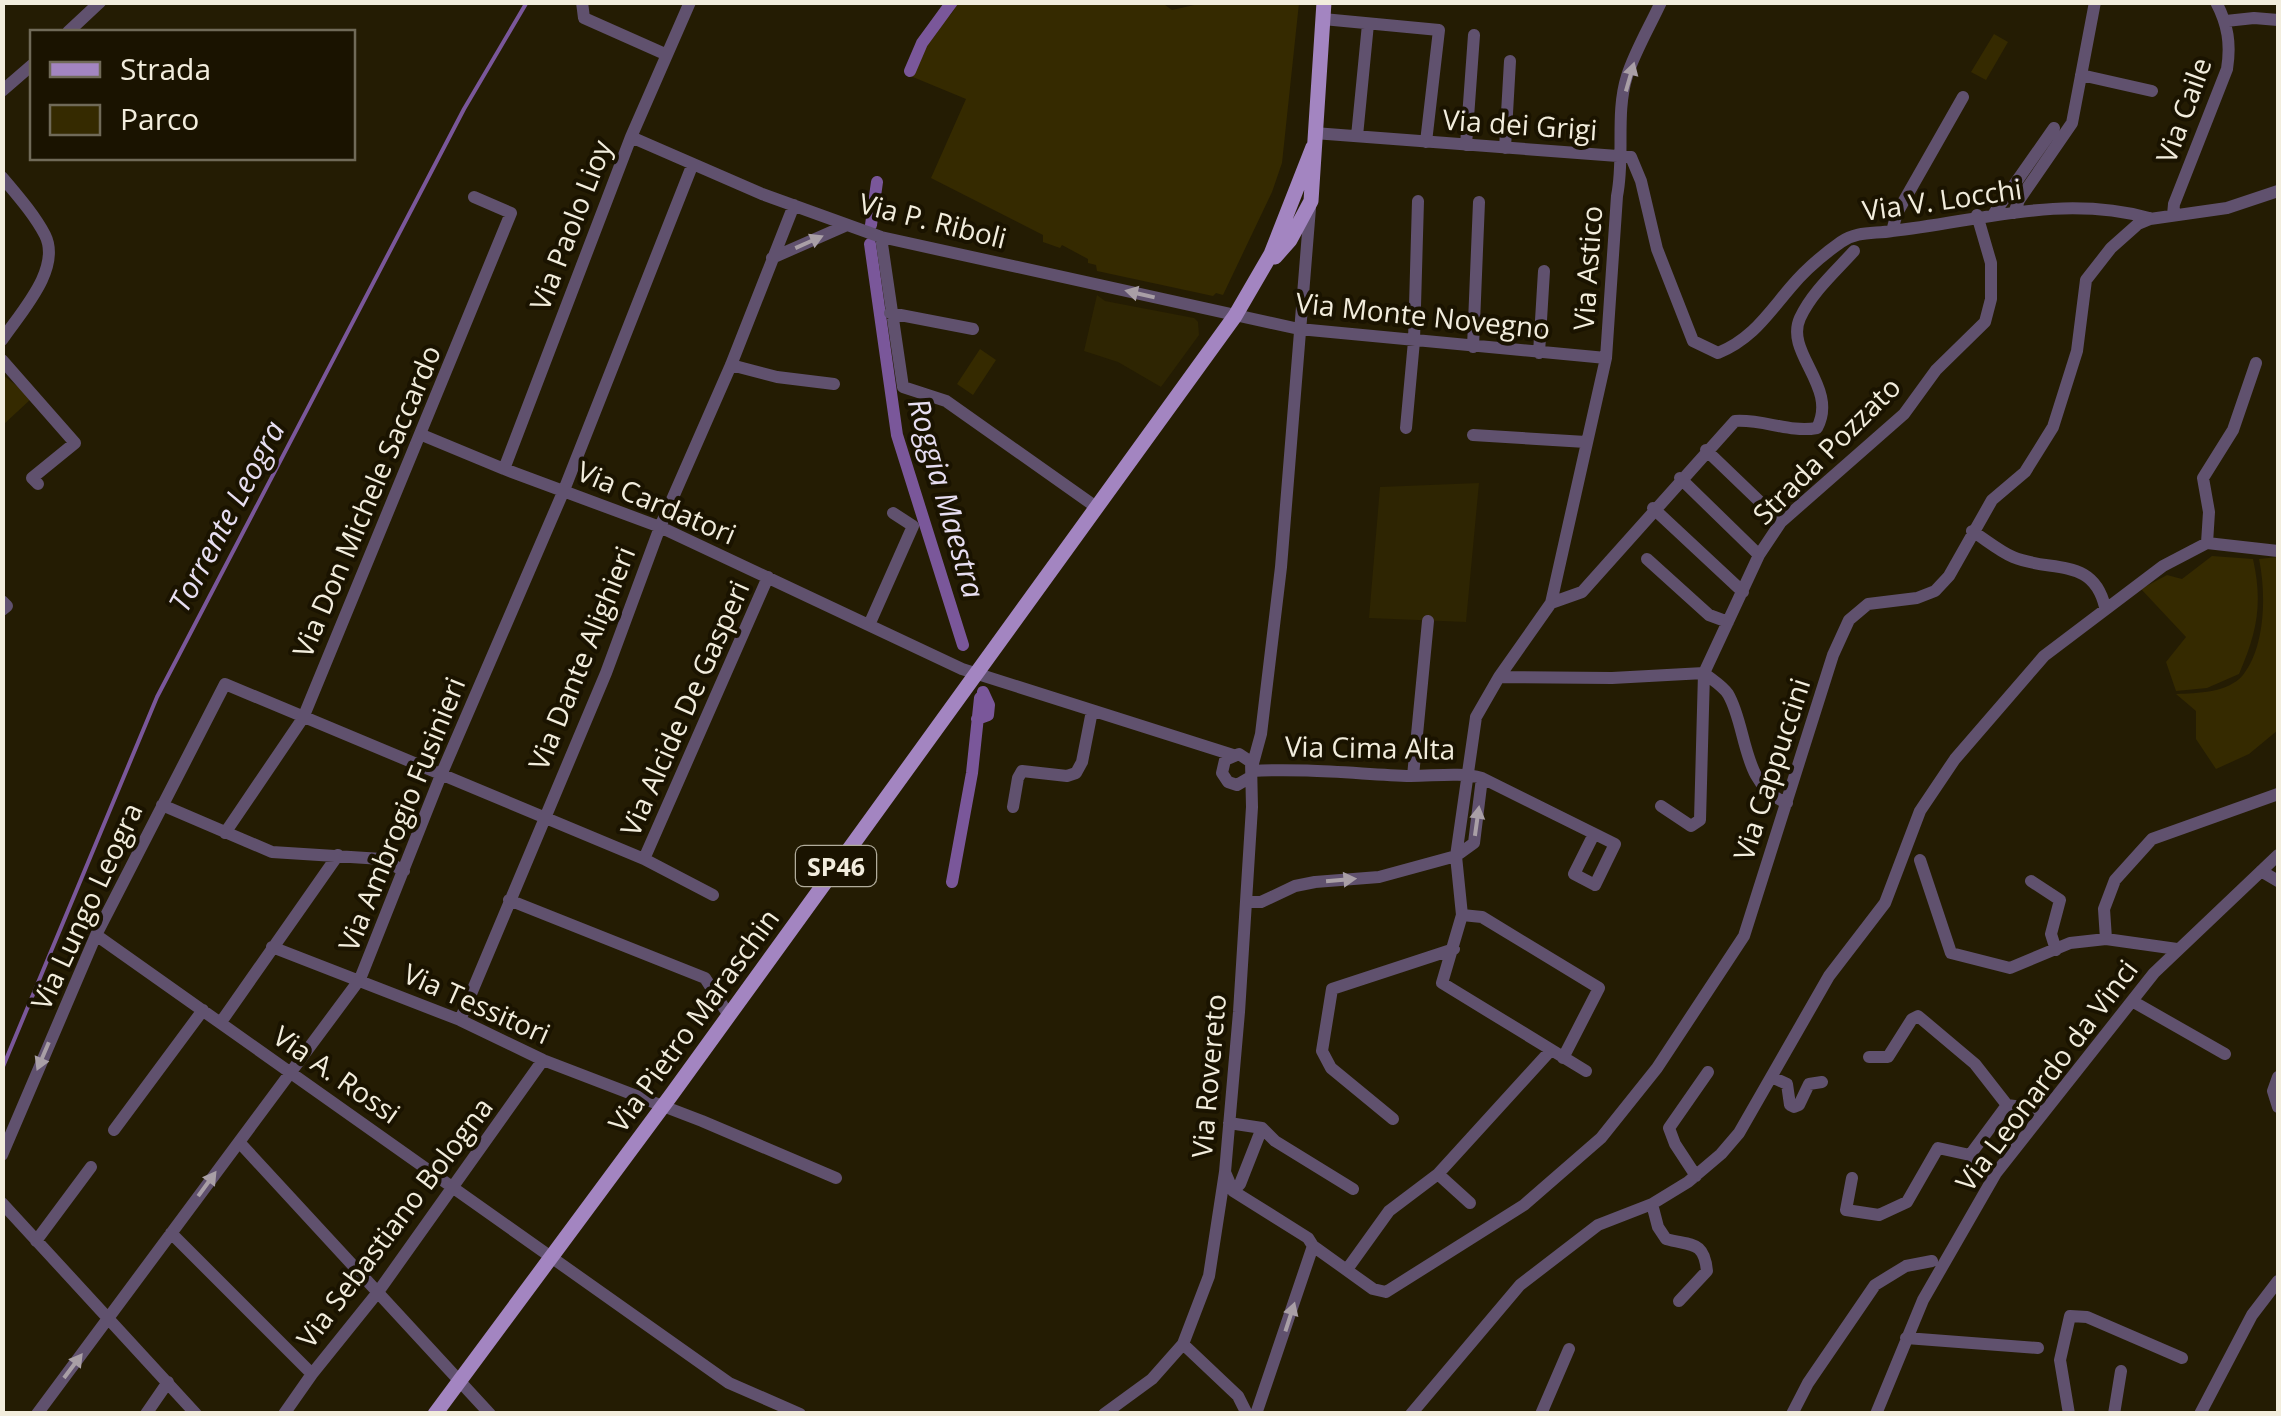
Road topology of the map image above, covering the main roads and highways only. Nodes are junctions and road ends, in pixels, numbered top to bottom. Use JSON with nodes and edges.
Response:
{"nodes":[{"id":1,"x":1323,"y":11,"type":"edge"},
{"id":2,"x":1306,"y":195,"type":"junction"},
{"id":3,"x":1259,"y":276,"type":"junction"},
{"id":4,"x":434,"y":1414,"type":"edge"}],
"edges":[{"from":1,"to":2,"type":"main road","name":"Via Rovereto","number":"SP46"},
{"from":2,"to":3,"type":"main road","name":"Via Pietro Maraschin","number":"SP46"},
{"from":2,"to":3,"type":"main road","name":"Via Pietro Maraschin","number":"SP46"},
{"from":3,"to":4,"type":"main road","name":"Via Pietro Maraschin","number":"SP46"}]}
